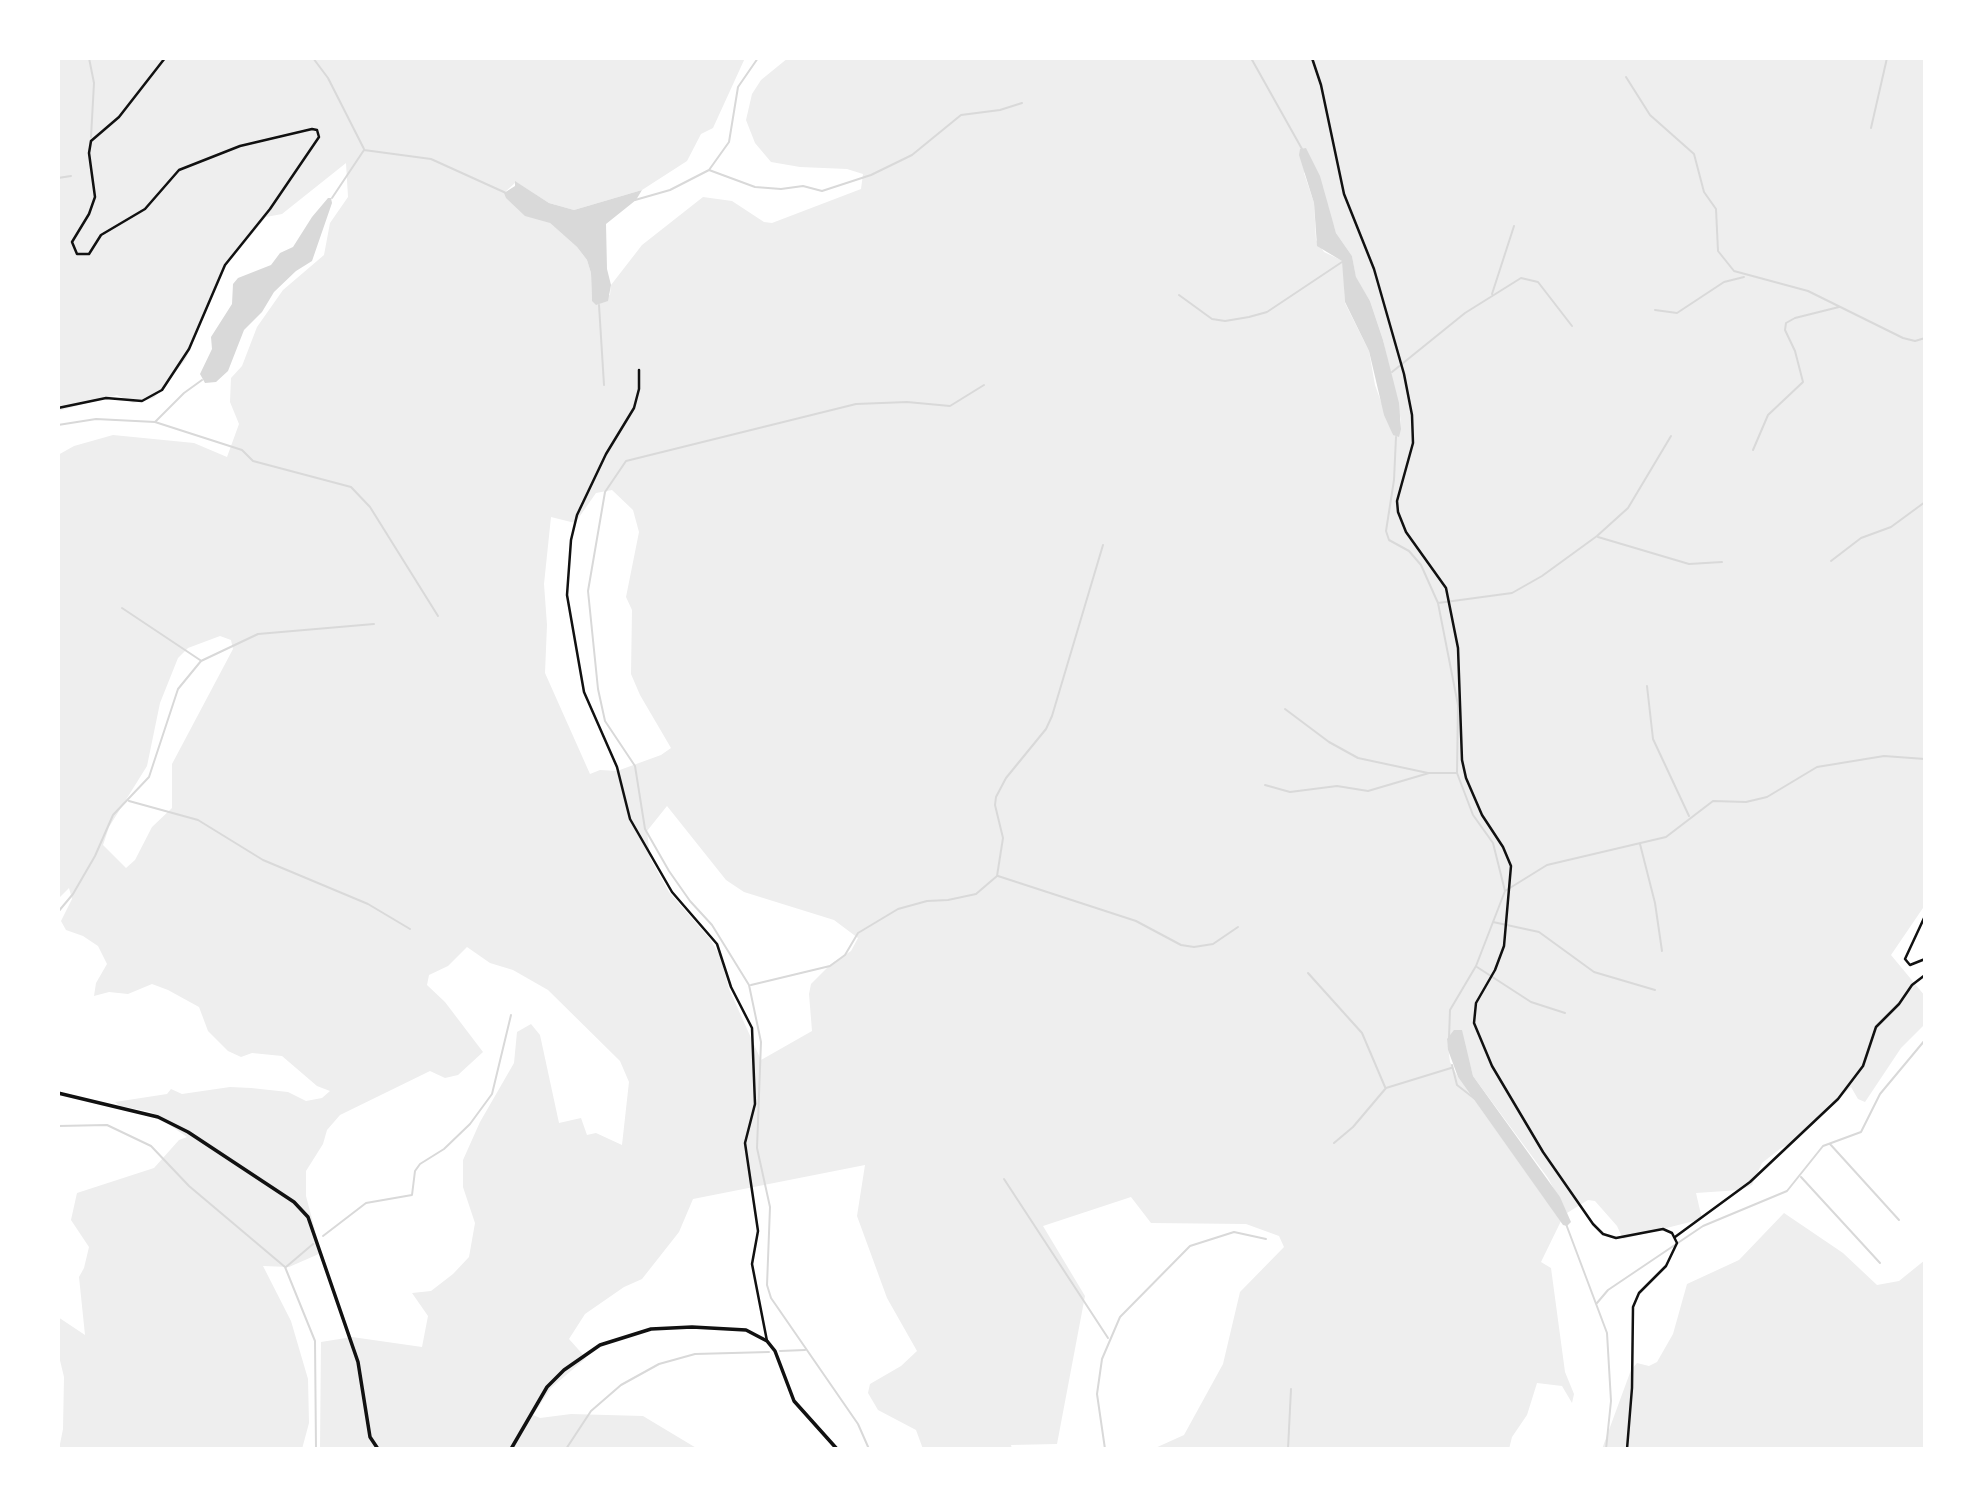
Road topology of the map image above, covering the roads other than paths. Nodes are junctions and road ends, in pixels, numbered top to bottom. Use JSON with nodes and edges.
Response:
{"nodes":[{"id":1,"x":165,"y":58,"type":"edge"},
{"id":2,"x":1312,"y":58,"type":"edge"},
{"id":3,"x":639,"y":370,"type":"dead end"},
{"id":4,"x":58,"y":408,"type":"edge"},
{"id":5,"x":1925,"y":916,"type":"edge"},
{"id":6,"x":1925,"y":959,"type":"edge"},
{"id":7,"x":1925,"y":975,"type":"edge"},
{"id":8,"x":58,"y":1093,"type":"edge"},
{"id":9,"x":1675,"y":1237,"type":"junction"},
{"id":10,"x":767,"y":1341,"type":"junction"},
{"id":11,"x":379,"y":1449,"type":"edge"},
{"id":12,"x":511,"y":1449,"type":"edge"},
{"id":13,"x":837,"y":1449,"type":"edge"},
{"id":14,"x":1627,"y":1449,"type":"edge"}],
"edges":[{"from":1,"to":4,"type":"street"},
{"from":2,"to":9,"type":"street"},
{"from":3,"to":10,"type":"street"},
{"from":5,"to":6,"type":"street"},
{"from":7,"to":9,"type":"street"},
{"from":8,"to":11,"type":"street"},
{"from":9,"to":14,"type":"street"},
{"from":10,"to":12,"type":"street"},
{"from":10,"to":13,"type":"street"}]}
